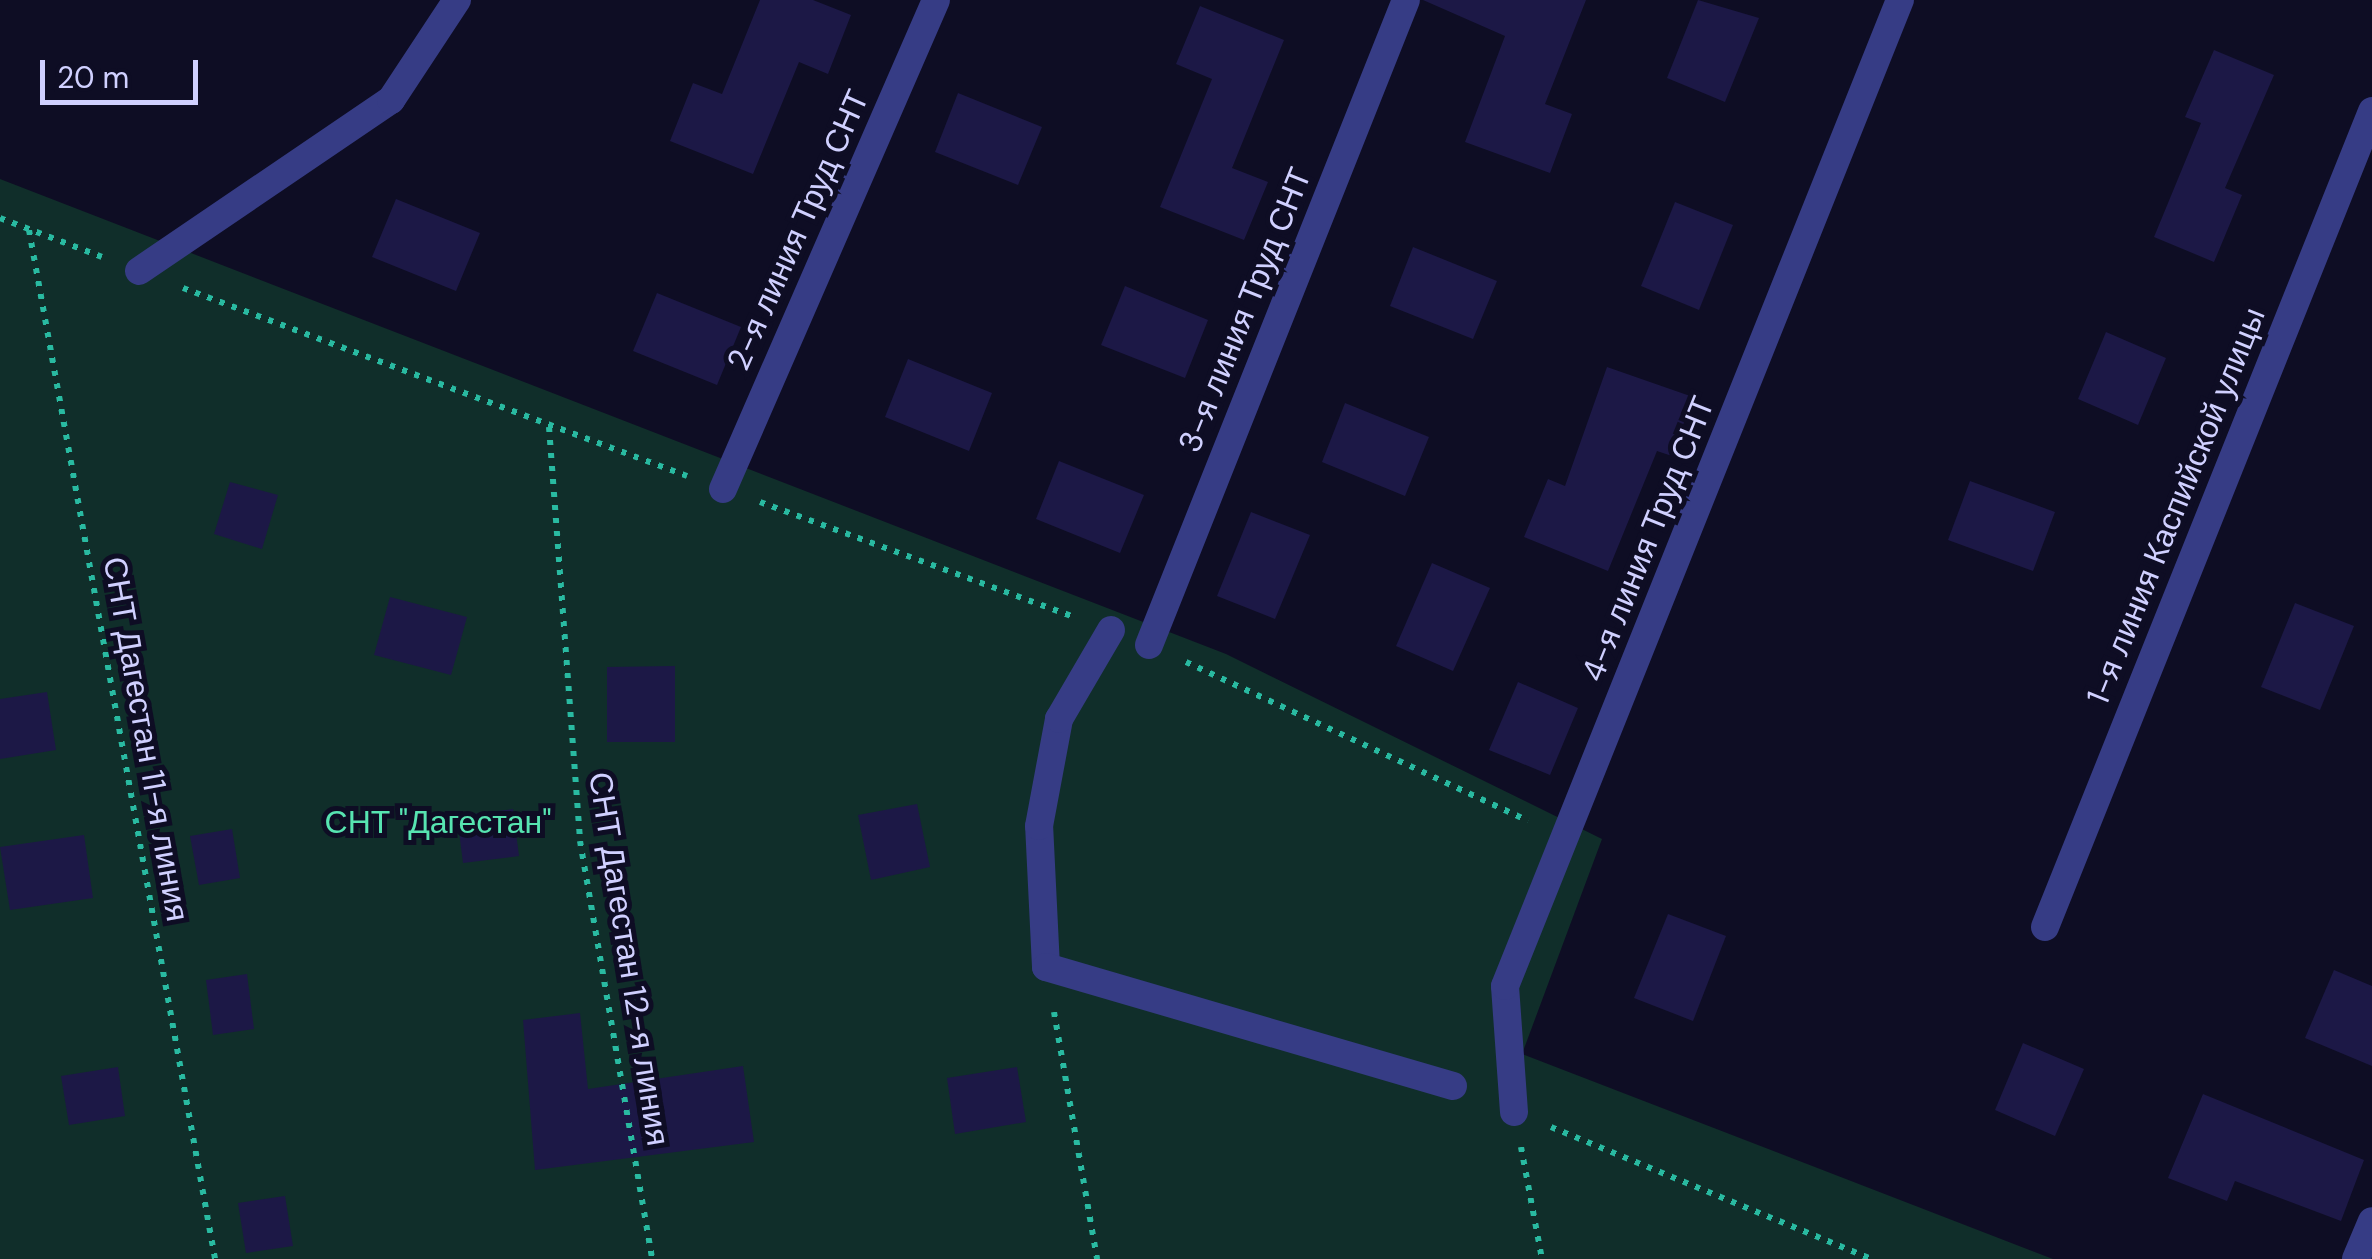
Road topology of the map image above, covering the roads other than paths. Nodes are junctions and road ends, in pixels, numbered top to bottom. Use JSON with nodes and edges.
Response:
{"nodes":[{"id":1,"x":457,"y":0,"type":"edge"},
{"id":2,"x":936,"y":0,"type":"edge"},
{"id":3,"x":1406,"y":0,"type":"edge"},
{"id":4,"x":1900,"y":0,"type":"edge"},
{"id":5,"x":2372,"y":111,"type":"edge"},
{"id":6,"x":139,"y":271,"type":"road end"},
{"id":7,"x":724,"y":488,"type":"road end"},
{"id":8,"x":1110,"y":630,"type":"road end"},
{"id":9,"x":1149,"y":645,"type":"road end"},
{"id":10,"x":2046,"y":927,"type":"dead end"},
{"id":11,"x":1453,"y":1086,"type":"dead end"},
{"id":12,"x":1514,"y":1112,"type":"road end"},
{"id":13,"x":2372,"y":1221,"type":"edge"},
{"id":14,"x":2356,"y":1259,"type":"edge"}],
"edges":[{"from":1,"to":6,"type":"street"},
{"from":2,"to":7,"type":"street","name":"2-я линия Труд СНТ"},
{"from":3,"to":9,"type":"street","name":"3-я линия Труд СНТ"},
{"from":4,"to":12,"type":"street","name":"4-я линия Труд СНТ"},
{"from":5,"to":10,"type":"street","name":"1-я линия Каспийской улицы"},
{"from":8,"to":11,"type":"street"},
{"from":13,"to":14,"type":"street"}]}
